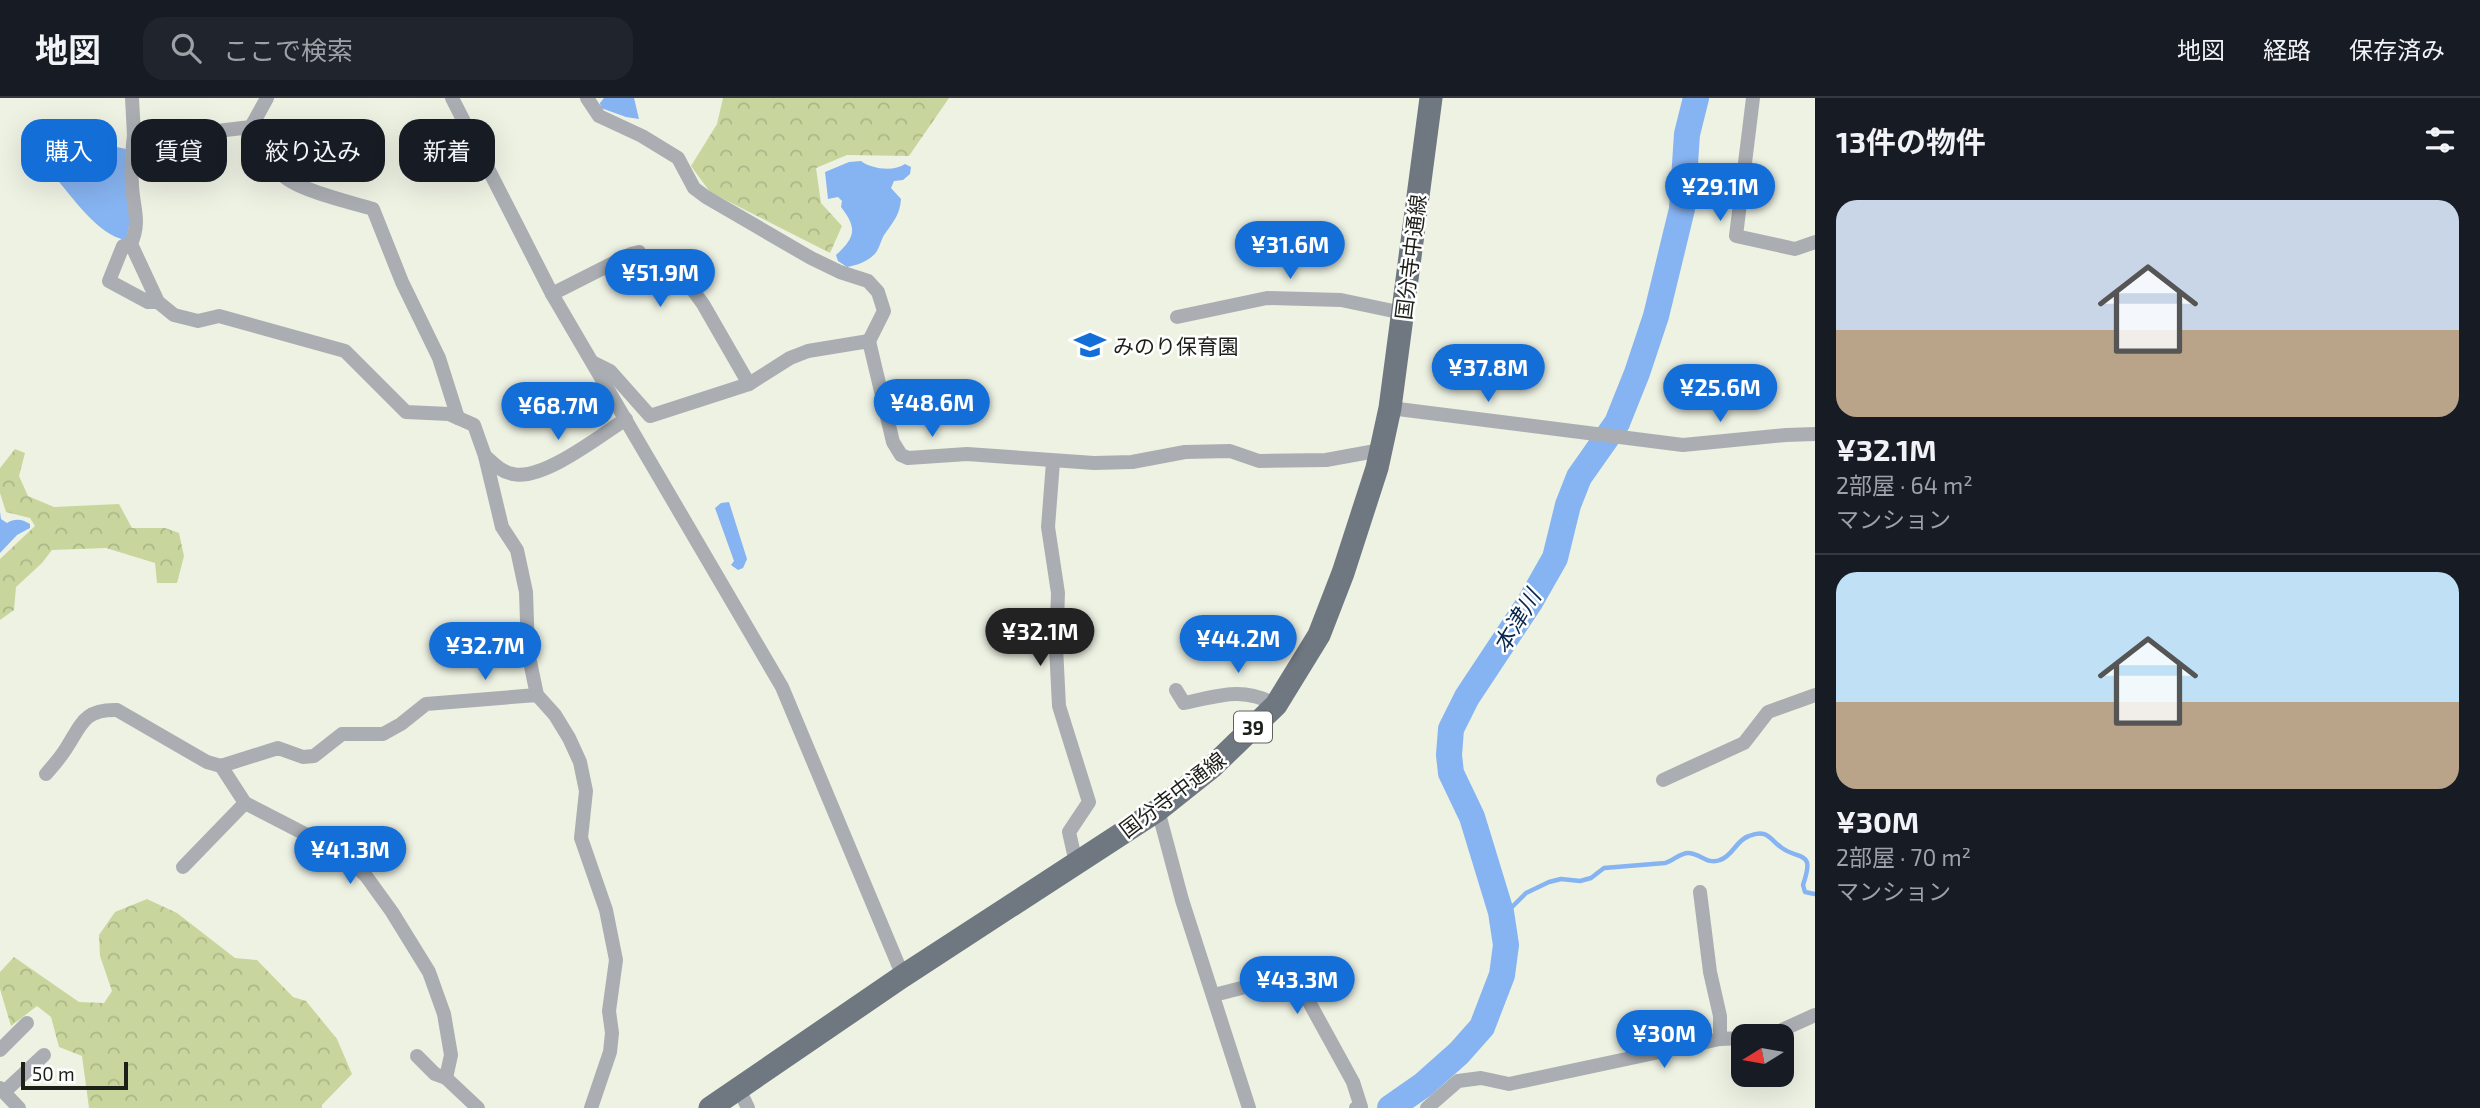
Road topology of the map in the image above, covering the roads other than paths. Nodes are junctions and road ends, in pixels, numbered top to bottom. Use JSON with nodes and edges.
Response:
{"nodes":[{"id":1,"x":132,"y":98,"type":"edge"},
{"id":2,"x":267,"y":98,"type":"edge"},
{"id":3,"x":452,"y":98,"type":"edge"},
{"id":4,"x":587,"y":98,"type":"edge"},
{"id":5,"x":1431,"y":98,"type":"edge"},
{"id":6,"x":1753,"y":98,"type":"edge"},
{"id":7,"x":133,"y":119,"type":"edge"},
{"id":8,"x":255,"y":119,"type":"edge"},
{"id":9,"x":132,"y":182,"type":"edge"},
{"id":10,"x":291,"y":182,"type":"edge"},
{"id":11,"x":1815,"y":242,"type":"edge"},
{"id":12,"x":131,"y":244,"type":"junction"},
{"id":13,"x":552,"y":294,"type":"junction"},
{"id":14,"x":158,"y":302,"type":"junction"},
{"id":15,"x":1403,"y":313,"type":"junction"},
{"id":16,"x":1177,"y":317,"type":"dead end"},
{"id":17,"x":869,"y":341,"type":"junction"},
{"id":18,"x":593,"y":362,"type":"junction"},
{"id":19,"x":749,"y":384,"type":"junction"},
{"id":20,"x":1390,"y":408,"type":"junction"},
{"id":21,"x":458,"y":418,"type":"junction"},
{"id":22,"x":626,"y":419,"type":"junction"},
{"id":23,"x":1815,"y":434,"type":"edge"},
{"id":24,"x":1381,"y":450,"type":"junction"},
{"id":25,"x":485,"y":456,"type":"junction"},
{"id":26,"x":1053,"y":462,"type":"junction"},
{"id":27,"x":1175,"y":690,"type":"dead end"},
{"id":28,"x":537,"y":695,"type":"junction"},
{"id":29,"x":1815,"y":695,"type":"edge"},
{"id":30,"x":1276,"y":705,"type":"junction"},
{"id":31,"x":221,"y":766,"type":"junction"},
{"id":32,"x":46,"y":774,"type":"dead end"},
{"id":33,"x":1663,"y":780,"type":"dead end"},
{"id":34,"x":245,"y":803,"type":"junction"},
{"id":35,"x":1158,"y":810,"type":"junction"},
{"id":36,"x":1076,"y":863,"type":"junction"},
{"id":37,"x":183,"y":867,"type":"dead end"},
{"id":38,"x":1700,"y":892,"type":"dead end"},
{"id":39,"x":903,"y":976,"type":"junction"},
{"id":40,"x":1214,"y":995,"type":"junction"},
{"id":41,"x":1815,"y":1015,"type":"edge"},
{"id":42,"x":27,"y":1023,"type":"dead end"},
{"id":43,"x":1794,"y":1024,"type":"edge"},
{"id":44,"x":1720,"y":1039,"type":"junction"},
{"id":45,"x":1731,"y":1039,"type":"edge"},
{"id":46,"x":0,"y":1050,"type":"edge"},
{"id":47,"x":44,"y":1055,"type":"dead end"},
{"id":48,"x":417,"y":1056,"type":"dead end"},
{"id":49,"x":446,"y":1078,"type":"junction"},
{"id":50,"x":2,"y":1090,"type":"edge"},
{"id":51,"x":744,"y":1098,"type":"edge"},
{"id":52,"x":19,"y":1108,"type":"edge"},
{"id":53,"x":478,"y":1108,"type":"edge"},
{"id":54,"x":592,"y":1108,"type":"edge"},
{"id":55,"x":709,"y":1108,"type":"edge"},
{"id":56,"x":1249,"y":1108,"type":"edge"},
{"id":57,"x":1356,"y":1108,"type":"edge"},
{"id":58,"x":1427,"y":1108,"type":"edge"}],
"edges":[{"from":1,"to":7,"type":"street"},
{"from":2,"to":8,"type":"street"},
{"from":3,"to":13,"type":"street"},
{"from":4,"to":17,"type":"street"},
{"from":5,"to":15,"type":"main road","name":"国分寺中通線","number":"39"},
{"from":6,"to":11,"type":"street"},
{"from":9,"to":12,"type":"street"},
{"from":10,"to":21,"type":"street"},
{"from":12,"to":14,"type":"street"},
{"from":12,"to":14,"type":"street"},
{"from":13,"to":18,"type":"street"},
{"from":13,"to":19,"type":"street"},
{"from":14,"to":21,"type":"street"},
{"from":15,"to":16,"type":"street"},
{"from":15,"to":20,"type":"main road","name":"国分寺中通線","number":"39"},
{"from":17,"to":19,"type":"street"},
{"from":17,"to":26,"type":"street"},
{"from":18,"to":19,"type":"street"},
{"from":18,"to":22,"type":"street"},
{"from":20,"to":23,"type":"street"},
{"from":20,"to":24,"type":"main road","name":"国分寺中通線","number":"39"},
{"from":21,"to":25,"type":"street"},
{"from":22,"to":25,"type":"street"},
{"from":22,"to":39,"type":"street"},
{"from":24,"to":26,"type":"street"},
{"from":24,"to":30,"type":"main road","name":"国分寺中通線","number":"39"},
{"from":25,"to":28,"type":"street"},
{"from":26,"to":36,"type":"street"},
{"from":27,"to":30,"type":"street"},
{"from":28,"to":31,"type":"street"},
{"from":28,"to":54,"type":"street"},
{"from":29,"to":33,"type":"street"},
{"from":30,"to":35,"type":"main road","name":"国分寺中通線","number":"39"},
{"from":31,"to":32,"type":"street"},
{"from":31,"to":34,"type":"street"},
{"from":34,"to":37,"type":"street"},
{"from":34,"to":49,"type":"street"},
{"from":35,"to":36,"type":"main road","name":"国分寺中通線","number":"39"},
{"from":35,"to":40,"type":"street"},
{"from":36,"to":39,"type":"main road","name":"国分寺中通線","number":"39"},
{"from":38,"to":44,"type":"street"},
{"from":39,"to":51,"type":"main road","name":"国分寺中通線","number":"39"},
{"from":40,"to":56,"type":"street"},
{"from":40,"to":57,"type":"street"},
{"from":41,"to":43,"type":"street"},
{"from":42,"to":46,"type":"street"},
{"from":44,"to":45,"type":"street"},
{"from":44,"to":58,"type":"street"},
{"from":47,"to":50,"type":"street"},
{"from":48,"to":49,"type":"street"},
{"from":49,"to":53,"type":"street"},
{"from":50,"to":52,"type":"street"},
{"from":51,"to":55,"type":"main road","name":"国分寺中通線","number":"39"}]}
